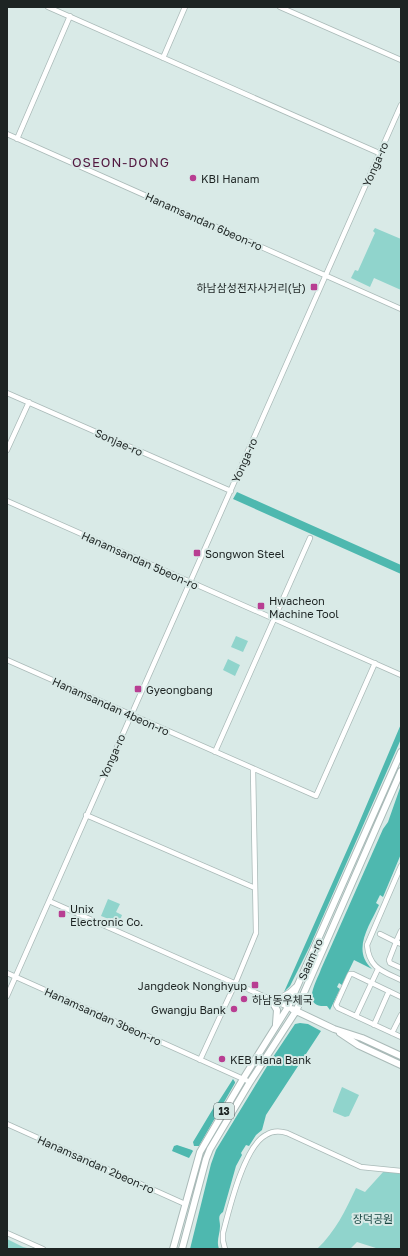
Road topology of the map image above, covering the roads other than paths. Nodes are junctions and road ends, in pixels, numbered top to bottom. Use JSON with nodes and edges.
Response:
{"nodes":[{"id":1,"x":48,"y":7,"type":"edge"},
{"id":2,"x":185,"y":7,"type":"edge"},
{"id":3,"x":280,"y":7,"type":"edge"},
{"id":4,"x":70,"y":16,"type":"junction"},
{"id":5,"x":164,"y":58,"type":"junction"},
{"id":6,"x":401,"y":60,"type":"edge"},
{"id":7,"x":401,"y":105,"type":"edge"},
{"id":8,"x":7,"y":134,"type":"edge"},
{"id":9,"x":17,"y":139,"type":"junction"},
{"id":10,"x":380,"y":153,"type":"junction"},
{"id":11,"x":325,"y":275,"type":"junction"},
{"id":12,"x":401,"y":309,"type":"edge"},
{"id":13,"x":7,"y":393,"type":"edge"},
{"id":14,"x":29,"y":402,"type":"junction"},
{"id":15,"x":7,"y":450,"type":"edge"},
{"id":16,"x":231,"y":491,"type":"junction"},
{"id":17,"x":7,"y":501,"type":"edge"},
{"id":18,"x":310,"y":538,"type":"dead end"},
{"id":19,"x":190,"y":582,"type":"junction"},
{"id":20,"x":273,"y":619,"type":"junction"},
{"id":21,"x":7,"y":660,"type":"edge"},
{"id":22,"x":375,"y":663,"type":"junction"},
{"id":23,"x":401,"y":675,"type":"edge"},
{"id":24,"x":131,"y":715,"type":"junction"},
{"id":25,"x":215,"y":752,"type":"junction"},
{"id":26,"x":401,"y":752,"type":"edge"},
{"id":27,"x":253,"y":769,"type":"junction"},
{"id":28,"x":401,"y":771,"type":"edge"},
{"id":29,"x":86,"y":815,"type":"junction"},
{"id":30,"x":401,"y":866,"type":"edge"},
{"id":31,"x":399,"y":876,"type":"edge"},
{"id":32,"x":256,"y":888,"type":"junction"},
{"id":33,"x":49,"y":901,"type":"junction"},
{"id":34,"x":401,"y":931,"type":"edge"},
{"id":35,"x":380,"y":934,"type":"dead end"},
{"id":36,"x":396,"y":942,"type":"junction"},
{"id":37,"x":401,"y":944,"type":"edge"},
{"id":38,"x":401,"y":968,"type":"edge"},
{"id":39,"x":378,"y":969,"type":"junction"},
{"id":40,"x":7,"y":973,"type":"edge"},
{"id":41,"x":15,"y":977,"type":"junction"},
{"id":42,"x":401,"y":980,"type":"edge"},
{"id":43,"x":299,"y":983,"type":"junction"},
{"id":44,"x":372,"y":983,"type":"junction"},
{"id":45,"x":235,"y":984,"type":"junction"},
{"id":46,"x":389,"y":991,"type":"junction"},
{"id":47,"x":7,"y":996,"type":"edge"},
{"id":48,"x":401,"y":997,"type":"edge"},
{"id":49,"x":271,"y":1000,"type":"junction"},
{"id":50,"x":288,"y":1007,"type":"junction"},
{"id":51,"x":296,"y":1011,"type":"junction"},
{"id":52,"x":401,"y":1015,"type":"edge"},
{"id":53,"x":356,"y":1016,"type":"junction"},
{"id":54,"x":374,"y":1025,"type":"junction"},
{"id":55,"x":275,"y":1028,"type":"junction"},
{"id":56,"x":334,"y":1029,"type":"junction"},
{"id":57,"x":392,"y":1033,"type":"junction"},
{"id":58,"x":401,"y":1037,"type":"edge"},
{"id":59,"x":401,"y":1056,"type":"edge"},
{"id":60,"x":200,"y":1060,"type":"junction"},
{"id":61,"x":401,"y":1065,"type":"edge"},
{"id":62,"x":243,"y":1079,"type":"junction"},
{"id":63,"x":250,"y":1082,"type":"junction"},
{"id":64,"x":7,"y":1124,"type":"edge"},
{"id":65,"x":401,"y":1170,"type":"edge"},
{"id":66,"x":185,"y":1204,"type":"junction"},
{"id":67,"x":7,"y":1233,"type":"edge"},
{"id":68,"x":43,"y":1249,"type":"edge"},
{"id":69,"x":173,"y":1249,"type":"edge"},
{"id":70,"x":182,"y":1249,"type":"edge"},
{"id":71,"x":225,"y":1249,"type":"edge"}],
"edges":[{"from":1,"to":4,"type":"street"},
{"from":2,"to":5,"type":"street"},
{"from":3,"to":6,"type":"street"},
{"from":4,"to":5,"type":"street"},
{"from":4,"to":9,"type":"street"},
{"from":5,"to":10,"type":"street"},
{"from":7,"to":10,"type":"street","name":"Yonga-ro"},
{"from":8,"to":9,"type":"street","name":"Hanamsandan 6beon-ro"},
{"from":9,"to":11,"type":"street","name":"Hanamsandan 6beon-ro"},
{"from":10,"to":11,"type":"street","name":"Yonga-ro"},
{"from":11,"to":12,"type":"street","name":"Hanamsandan 6beon-ro"},
{"from":11,"to":16,"type":"street","name":"Yonga-ro"},
{"from":13,"to":14,"type":"street","name":"Sonjae-ro"},
{"from":14,"to":15,"type":"street"},
{"from":14,"to":16,"type":"street","name":"Sonjae-ro"},
{"from":16,"to":19,"type":"street","name":"Yonga-ro"},
{"from":17,"to":19,"type":"street","name":"Hanamsandan 5beon-ro"},
{"from":18,"to":20,"type":"street"},
{"from":19,"to":20,"type":"street","name":"Hanamsandan 5beon-ro"},
{"from":19,"to":24,"type":"street","name":"Yonga-ro"},
{"from":20,"to":22,"type":"street","name":"Hanamsandan 5beon-ro"},
{"from":20,"to":25,"type":"street"},
{"from":21,"to":24,"type":"street","name":"Hanamsandan 4beon-ro"},
{"from":22,"to":23,"type":"street","name":"Hanamsandan 5beon-ro"},
{"from":22,"to":27,"type":"street","name":"Hanamsandan 4beon-ro"},
{"from":24,"to":25,"type":"street","name":"Hanamsandan 4beon-ro"},
{"from":24,"to":29,"type":"street","name":"Yonga-ro"},
{"from":25,"to":27,"type":"street","name":"Hanamsandan 4beon-ro"},
{"from":26,"to":43,"type":"main road","name":"Saam-ro","number":"13"},
{"from":27,"to":32,"type":"street"},
{"from":28,"to":51,"type":"main road","name":"Saam-ro","number":"13"},
{"from":29,"to":32,"type":"street"},
{"from":29,"to":33,"type":"street","name":"Yonga-ro"},
{"from":30,"to":31,"type":"street"},
{"from":31,"to":39,"type":"street"},
{"from":32,"to":45,"type":"street"},
{"from":33,"to":41,"type":"street","name":"Yonga-ro"},
{"from":33,"to":45,"type":"street"},
{"from":34,"to":36,"type":"street"},
{"from":35,"to":36,"type":"street"},
{"from":36,"to":37,"type":"street"},
{"from":36,"to":38,"type":"street"},
{"from":39,"to":42,"type":"street"},
{"from":39,"to":44,"type":"street"},
{"from":40,"to":41,"type":"street","name":"Hanamsandan 3beon-ro"},
{"from":41,"to":47,"type":"street","name":"Yonga-ro"},
{"from":41,"to":60,"type":"street","name":"Hanamsandan 3beon-ro"},
{"from":43,"to":49,"type":"street"},
{"from":43,"to":50,"type":"main road","name":"Saam-ro","number":"13"},
{"from":44,"to":46,"type":"street"},
{"from":44,"to":53,"type":"street"},
{"from":44,"to":53,"type":"street"},
{"from":45,"to":49,"type":"street"},
{"from":45,"to":60,"type":"street"},
{"from":46,"to":48,"type":"street"},
{"from":46,"to":54,"type":"street"},
{"from":49,"to":50,"type":"street"},
{"from":49,"to":55,"type":"main road"},
{"from":50,"to":51,"type":"main road"},
{"from":50,"to":55,"type":"main road","name":"Saam-ro","number":"13"},
{"from":51,"to":56,"type":"main road"},
{"from":51,"to":63,"type":"main road","name":"Saam-ro","number":"13"},
{"from":52,"to":57,"type":"street"},
{"from":53,"to":54,"type":"street"},
{"from":54,"to":57,"type":"street"},
{"from":55,"to":62,"type":"main road","name":"Saam-ro","number":"13"},
{"from":56,"to":59,"type":"main road"},
{"from":56,"to":61,"type":"main road"},
{"from":57,"to":58,"type":"street"},
{"from":60,"to":62,"type":"street","name":"Hanamsandan 3beon-ro"},
{"from":62,"to":63,"type":"street","name":"Hanamsandan 3beon-ro"},
{"from":62,"to":66,"type":"main road","name":"Saam-ro","number":"13"},
{"from":63,"to":70,"type":"main road","name":"Saam-ro","number":"13"},
{"from":64,"to":66,"type":"street","name":"Hanamsandan 2beon-ro"},
{"from":65,"to":71,"type":"street"},
{"from":66,"to":69,"type":"main road","name":"Saam-ro","number":"13"},
{"from":67,"to":68,"type":"street"}]}
